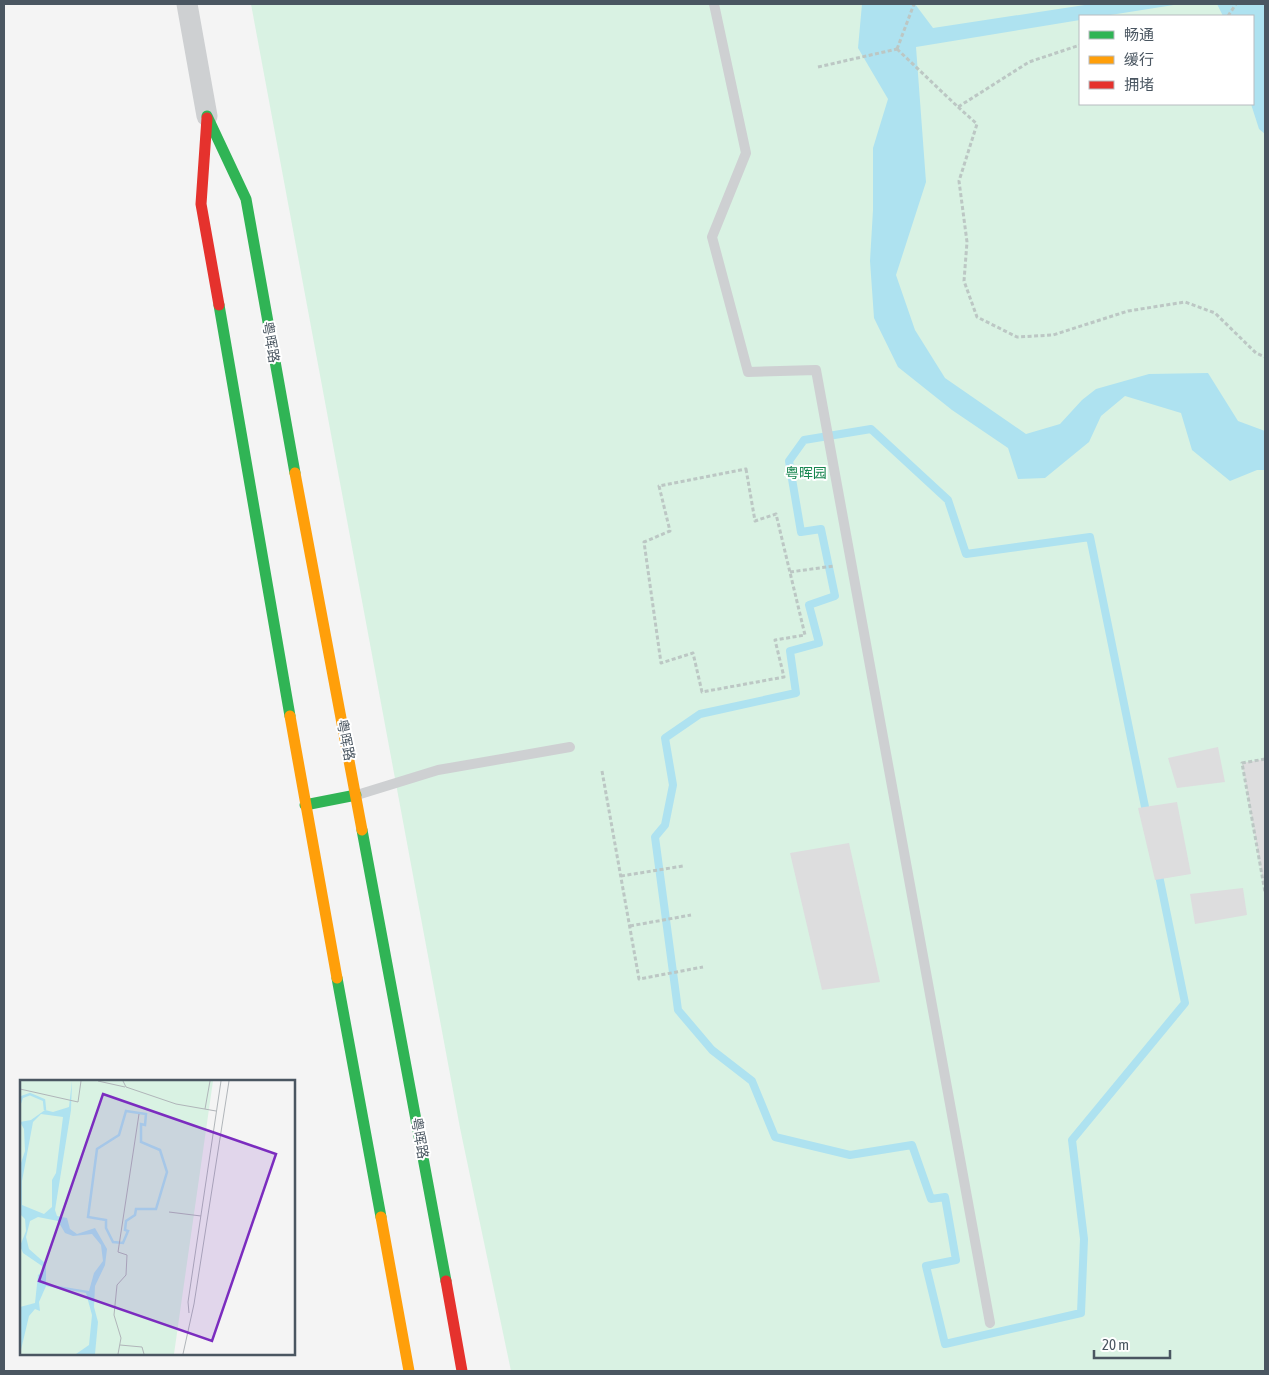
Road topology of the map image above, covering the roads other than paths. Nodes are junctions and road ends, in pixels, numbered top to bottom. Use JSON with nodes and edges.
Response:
{"nodes":[{"id":1,"x":187,"y":4,"type":"edge"},
{"id":2,"x":714,"y":4,"type":"edge"},
{"id":3,"x":207,"y":116,"type":"junction"},
{"id":4,"x":570,"y":747,"type":"dead end"},
{"id":5,"x":356,"y":795,"type":"junction"},
{"id":6,"x":305,"y":805,"type":"junction"},
{"id":7,"x":990,"y":1323,"type":"dead end"},
{"id":8,"x":409,"y":1371,"type":"edge"},
{"id":9,"x":462,"y":1371,"type":"edge"}],
"edges":[{"from":1,"to":3,"type":"street","name":"粤晖路"},
{"from":2,"to":7,"type":"lane"},
{"from":3,"to":5,"type":"street","name":"粤晖路"},
{"from":3,"to":6,"type":"street","name":"粤晖路"},
{"from":4,"to":5,"type":"lane"},
{"from":5,"to":6,"type":"street"},
{"from":5,"to":9,"type":"street","name":"粤晖路"},
{"from":6,"to":8,"type":"street","name":"粤晖路"}]}
